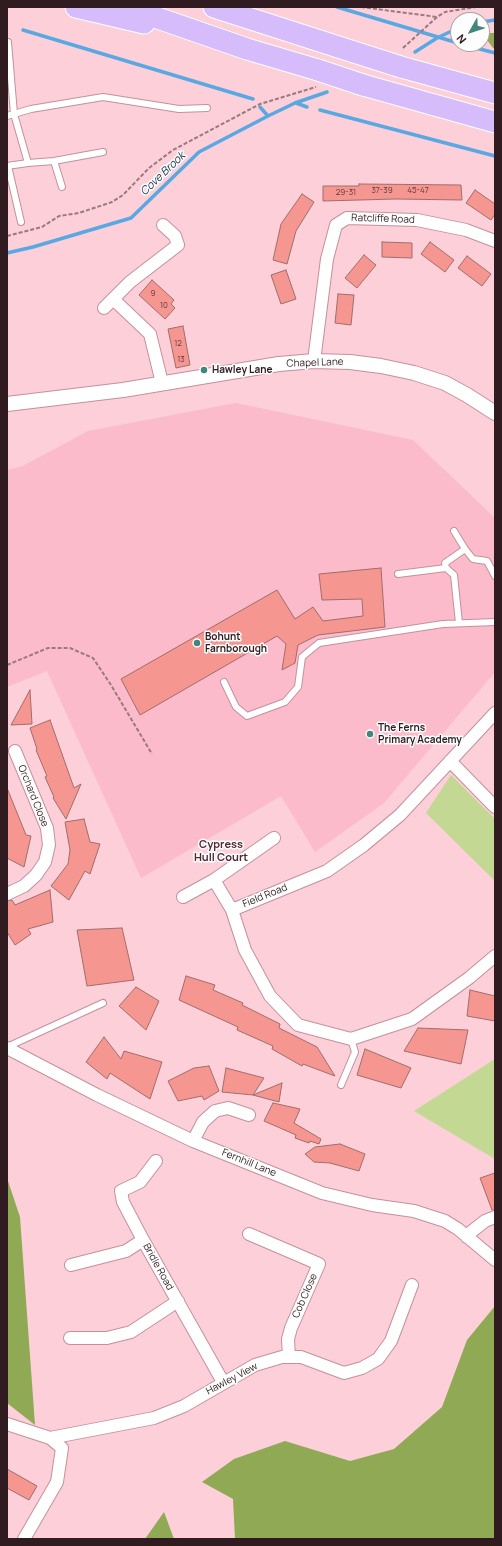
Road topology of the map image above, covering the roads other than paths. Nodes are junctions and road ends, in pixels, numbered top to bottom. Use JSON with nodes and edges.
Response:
{"nodes":[{"id":1,"x":76,"y":7,"type":"edge"},
{"id":2,"x":126,"y":7,"type":"edge"},
{"id":3,"x":214,"y":7,"type":"edge"},
{"id":4,"x":8,"y":42,"type":"dead end"},
{"id":5,"x":247,"y":49,"type":"junction"},
{"id":6,"x":495,"y":93,"type":"edge"},
{"id":7,"x":207,"y":108,"type":"dead end"},
{"id":8,"x":14,"y":114,"type":"junction"},
{"id":9,"x":7,"y":116,"type":"edge"},
{"id":10,"x":495,"y":122,"type":"edge"},
{"id":11,"x":102,"y":152,"type":"dead end"},
{"id":12,"x":54,"y":161,"type":"junction"},
{"id":13,"x":28,"y":163,"type":"junction"},
{"id":14,"x":8,"y":166,"type":"edge"},
{"id":15,"x":62,"y":187,"type":"dead end"},
{"id":16,"x":21,"y":222,"type":"dead end"},
{"id":17,"x":163,"y":225,"type":"dead end"},
{"id":18,"x":495,"y":241,"type":"edge"},
{"id":19,"x":113,"y":299,"type":"junction"},
{"id":20,"x":104,"y":308,"type":"dead end"},
{"id":21,"x":314,"y":361,"type":"junction"},
{"id":22,"x":162,"y":383,"type":"junction"},
{"id":23,"x":7,"y":404,"type":"edge"},
{"id":24,"x":495,"y":413,"type":"edge"},
{"id":25,"x":454,"y":531,"type":"dead end"},
{"id":26,"x":465,"y":549,"type":"junction"},
{"id":27,"x":446,"y":568,"type":"junction"},
{"id":28,"x":398,"y":574,"type":"dead end"},
{"id":29,"x":495,"y":576,"type":"edge"},
{"id":30,"x":495,"y":622,"type":"edge"},
{"id":31,"x":460,"y":623,"type":"junction"},
{"id":32,"x":224,"y":682,"type":"dead end"},
{"id":33,"x":495,"y":713,"type":"edge"},
{"id":34,"x":15,"y":751,"type":"dead end"},
{"id":35,"x":450,"y":761,"type":"junction"},
{"id":36,"x":495,"y":807,"type":"edge"},
{"id":37,"x":274,"y":838,"type":"dead end"},
{"id":38,"x":214,"y":880,"type":"junction"},
{"id":39,"x":7,"y":894,"type":"edge"},
{"id":40,"x":183,"y":897,"type":"dead end"},
{"id":41,"x":232,"y":910,"type":"junction"},
{"id":42,"x":495,"y":956,"type":"edge"},
{"id":43,"x":103,"y":1003,"type":"dead end"},
{"id":44,"x":351,"y":1039,"type":"junction"},
{"id":45,"x":7,"y":1048,"type":"edge"},
{"id":46,"x":340,"y":1086,"type":"dead end"},
{"id":47,"x":249,"y":1115,"type":"dead end"},
{"id":48,"x":193,"y":1141,"type":"junction"},
{"id":49,"x":156,"y":1161,"type":"dead end"},
{"id":50,"x":495,"y":1217,"type":"edge"},
{"id":51,"x":249,"y":1234,"type":"dead end"},
{"id":52,"x":467,"y":1237,"type":"junction"},
{"id":53,"x":143,"y":1240,"type":"junction"},
{"id":54,"x":495,"y":1260,"type":"edge"},
{"id":55,"x":71,"y":1264,"type":"dead end"},
{"id":56,"x":412,"y":1285,"type":"dead end"},
{"id":57,"x":178,"y":1301,"type":"junction"},
{"id":58,"x":70,"y":1338,"type":"dead end"},
{"id":59,"x":289,"y":1357,"type":"junction"},
{"id":60,"x":223,"y":1382,"type":"junction"},
{"id":61,"x":7,"y":1424,"type":"edge"},
{"id":62,"x":50,"y":1438,"type":"junction"},
{"id":63,"x":24,"y":1539,"type":"edge"}],
"edges":[{"from":1,"to":5,"type":"highway"},
{"from":2,"to":5,"type":"highway"},
{"from":3,"to":6,"type":"highway","bridge":true},
{"from":4,"to":8,"type":"lane"},
{"from":5,"to":10,"type":"highway","bridge":true},
{"from":7,"to":8,"type":"lane"},
{"from":8,"to":9,"type":"lane"},
{"from":8,"to":13,"type":"lane"},
{"from":11,"to":12,"type":"lane"},
{"from":12,"to":13,"type":"lane"},
{"from":12,"to":15,"type":"lane"},
{"from":13,"to":14,"type":"lane"},
{"from":14,"to":16,"type":"lane"},
{"from":17,"to":19,"type":"street"},
{"from":18,"to":21,"type":"street","name":"Ratcliffe Road"},
{"from":19,"to":20,"type":"street"},
{"from":19,"to":22,"type":"street"},
{"from":21,"to":22,"type":"street","name":"Chapel Lane"},
{"from":21,"to":24,"type":"street","name":"Chapel Lane"},
{"from":22,"to":23,"type":"street","name":"Chapel Lane"},
{"from":25,"to":26,"type":"lane"},
{"from":26,"to":27,"type":"lane"},
{"from":26,"to":29,"type":"lane"},
{"from":27,"to":28,"type":"lane"},
{"from":27,"to":31,"type":"lane"},
{"from":30,"to":31,"type":"lane"},
{"from":31,"to":32,"type":"lane"},
{"from":33,"to":35,"type":"street","name":"Field Road"},
{"from":34,"to":39,"type":"street","name":"Orchard Close"},
{"from":35,"to":36,"type":"street"},
{"from":35,"to":41,"type":"street","name":"Field Road"},
{"from":37,"to":38,"type":"street"},
{"from":38,"to":40,"type":"street"},
{"from":38,"to":41,"type":"street"},
{"from":41,"to":44,"type":"street","name":"Field Road"},
{"from":42,"to":44,"type":"street"},
{"from":43,"to":45,"type":"lane"},
{"from":44,"to":46,"type":"lane"},
{"from":45,"to":48,"type":"street","name":"Fernhill Lane"},
{"from":47,"to":48,"type":"street"},
{"from":48,"to":52,"type":"street","name":"Fernhill Lane"},
{"from":49,"to":53,"type":"street","name":"Bridle Road"},
{"from":50,"to":52,"type":"street"},
{"from":51,"to":59,"type":"street","name":"Cob Close"},
{"from":52,"to":54,"type":"street","name":"Fernhill Lane"},
{"from":53,"to":55,"type":"street"},
{"from":53,"to":57,"type":"street","name":"Bridle Road"},
{"from":56,"to":59,"type":"street","name":"Hawley View"},
{"from":57,"to":58,"type":"street"},
{"from":57,"to":60,"type":"street","name":"Bridle Road"},
{"from":59,"to":60,"type":"street","name":"Hawley View"},
{"from":60,"to":62,"type":"street","name":"Hawley View"},
{"from":61,"to":62,"type":"street","name":"Hawley View"},
{"from":62,"to":63,"type":"street"}]}
